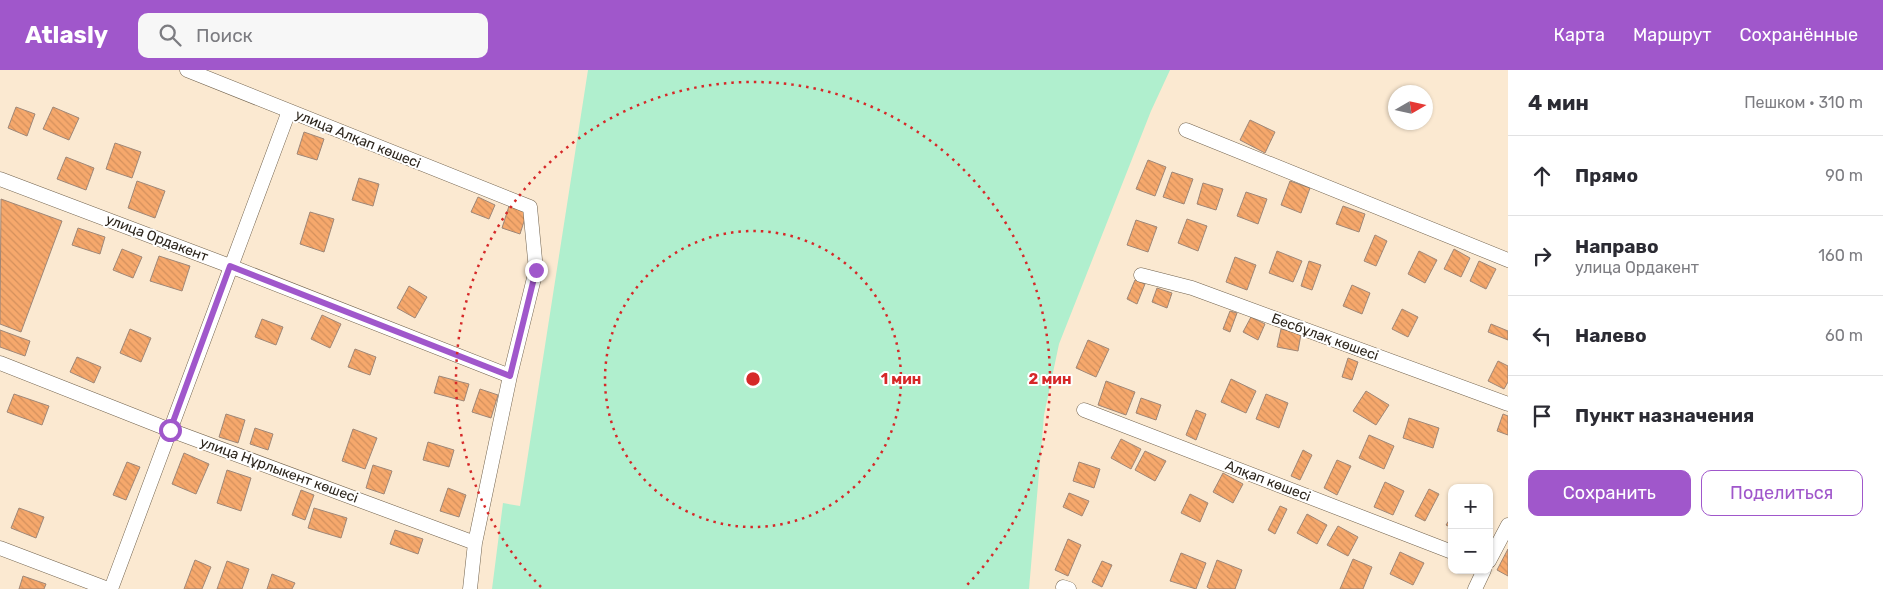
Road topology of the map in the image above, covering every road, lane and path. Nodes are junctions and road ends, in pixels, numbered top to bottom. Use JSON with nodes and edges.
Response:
{"nodes":[{"id":1,"x":186,"y":70,"type":"edge"},
{"id":2,"x":289,"y":111,"type":"junction"},
{"id":3,"x":1186,"y":130,"type":"dead end"},
{"id":4,"x":0,"y":178,"type":"edge"},
{"id":5,"x":1508,"y":260,"type":"edge"},
{"id":6,"x":230,"y":266,"type":"junction"},
{"id":7,"x":1140,"y":275,"type":"dead end"},
{"id":8,"x":0,"y":363,"type":"edge"},
{"id":9,"x":510,"y":376,"type":"junction"},
{"id":10,"x":1508,"y":404,"type":"edge"},
{"id":11,"x":1084,"y":410,"type":"dead end"},
{"id":12,"x":170,"y":430,"type":"junction"},
{"id":13,"x":1507,"y":531,"type":"edge"},
{"id":14,"x":475,"y":543,"type":"junction"},
{"id":15,"x":0,"y":548,"type":"edge"},
{"id":16,"x":1448,"y":550,"type":"edge"},
{"id":17,"x":1493,"y":554,"type":"edge"},
{"id":18,"x":1482,"y":574,"type":"edge"},
{"id":19,"x":110,"y":589,"type":"edge"},
{"id":20,"x":470,"y":589,"type":"edge"},
{"id":21,"x":1475,"y":589,"type":"edge"}],
"edges":[{"from":1,"to":2,"type":"street","name":"улица Алқап көшесі"},
{"from":2,"to":6,"type":"street"},
{"from":2,"to":9,"type":"street","name":"улица Алқап көшесі"},
{"from":3,"to":5,"type":"street"},
{"from":4,"to":6,"type":"street","name":"улица Ордакент"},
{"from":6,"to":9,"type":"street","name":"улица Ордакент"},
{"from":6,"to":12,"type":"street"},
{"from":7,"to":10,"type":"street","name":"Бесбұлақ көшесі"},
{"from":8,"to":12,"type":"street","name":"улица Нұрлыкент көшесі"},
{"from":9,"to":14,"type":"street"},
{"from":11,"to":16,"type":"street","name":"Алқап көшесі"},
{"from":12,"to":14,"type":"street","name":"улица Нұрлыкент көшесі"},
{"from":12,"to":19,"type":"street"},
{"from":13,"to":17,"type":"street"},
{"from":14,"to":20,"type":"street"},
{"from":15,"to":19,"type":"street"},
{"from":18,"to":21,"type":"street"}]}
